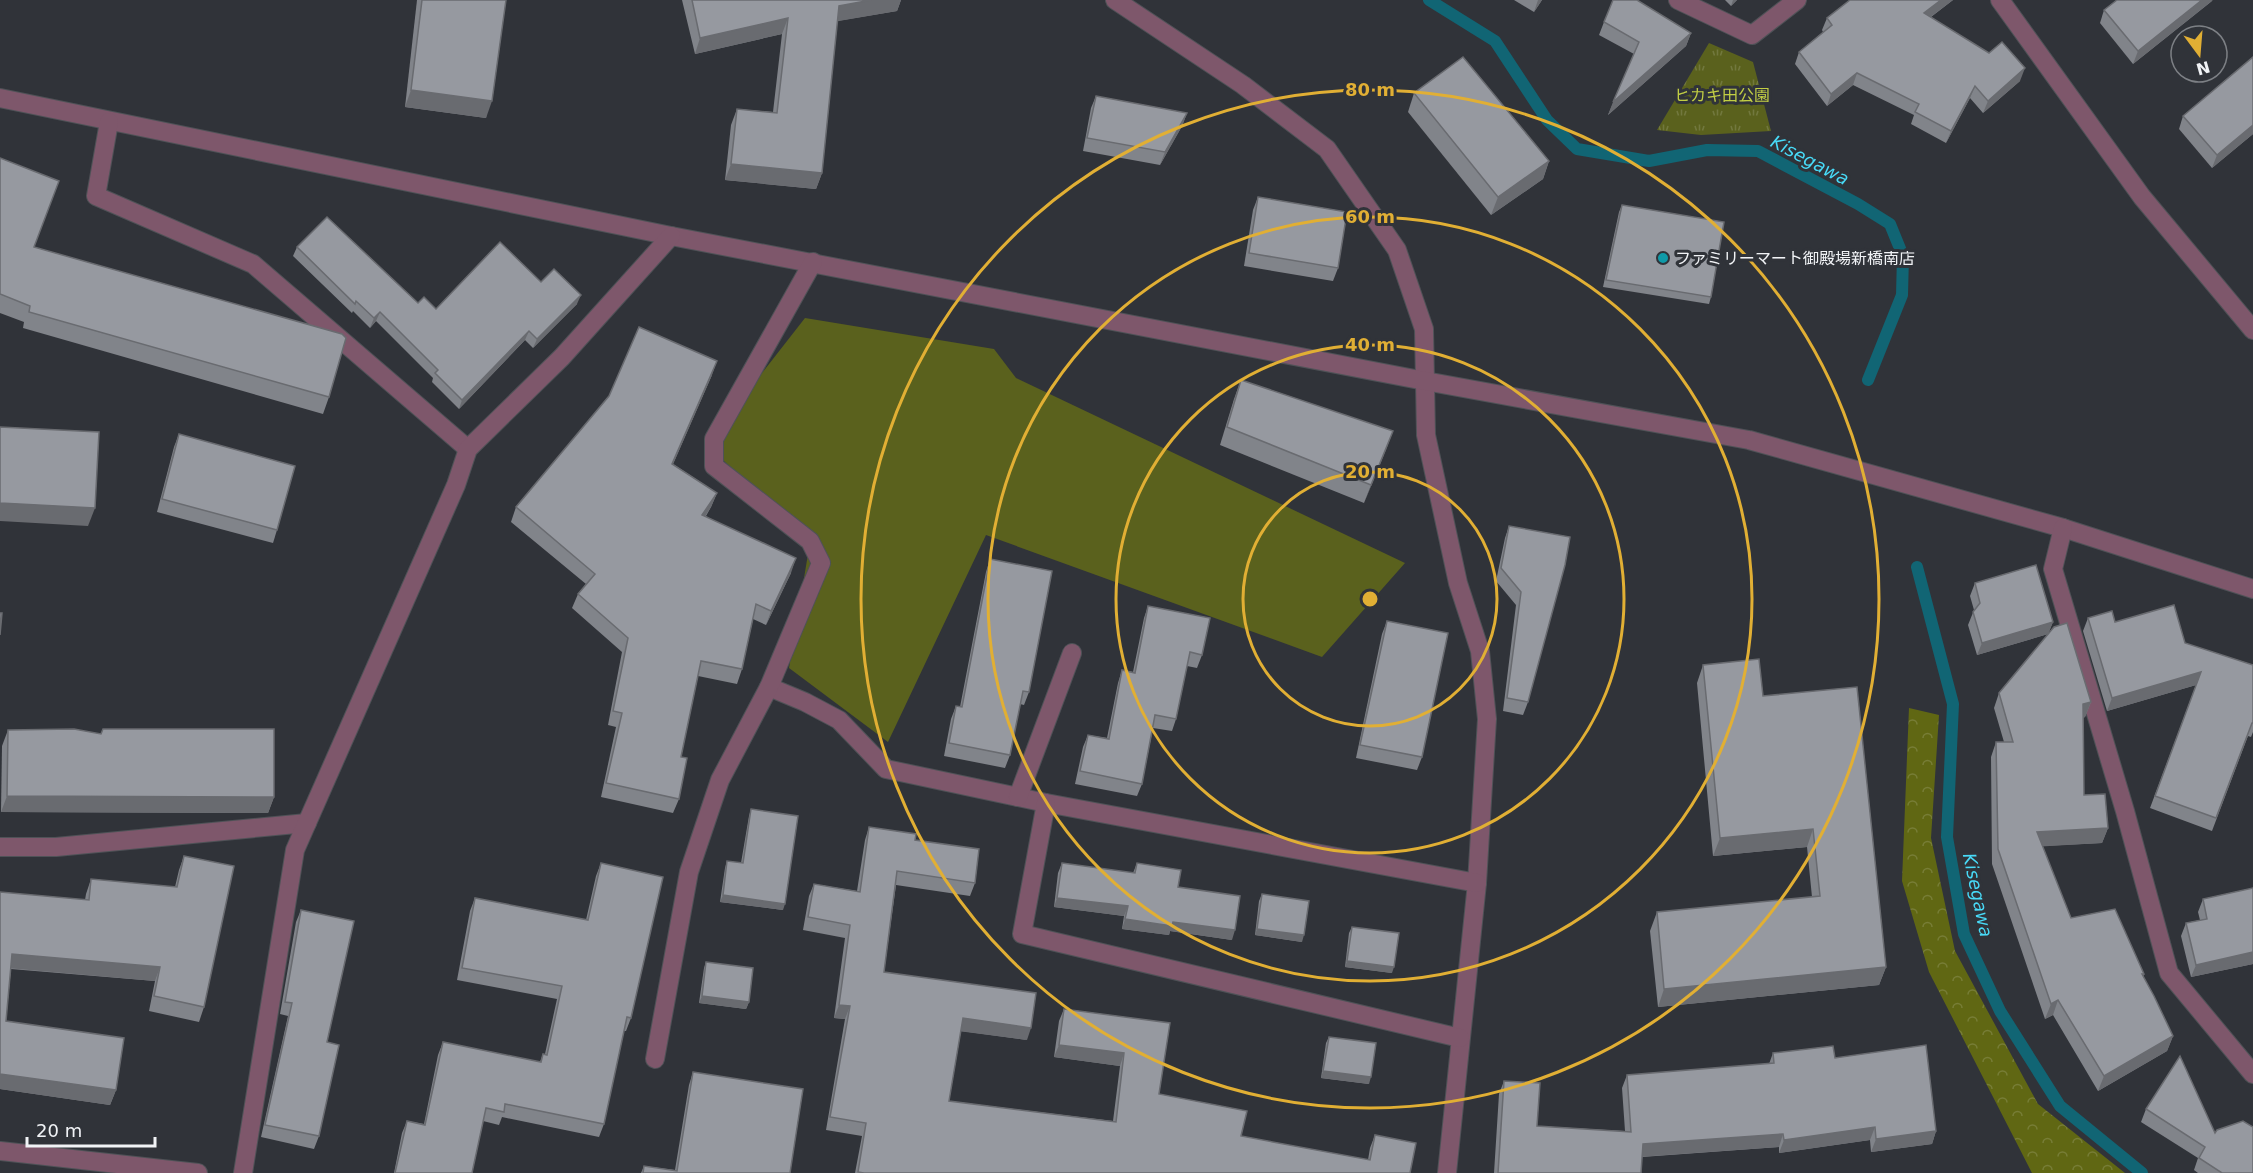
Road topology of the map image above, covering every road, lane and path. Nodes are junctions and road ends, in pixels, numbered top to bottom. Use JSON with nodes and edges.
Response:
{"nodes":[{"id":1,"x":1115,"y":0,"type":"edge"},
{"id":2,"x":1678,"y":0,"type":"edge"},
{"id":3,"x":1797,"y":0,"type":"edge"},
{"id":4,"x":2000,"y":0,"type":"edge"},
{"id":5,"x":0,"y":98,"type":"edge"},
{"id":6,"x":109,"y":122,"type":"junction"},
{"id":7,"x":671,"y":236,"type":"junction"},
{"id":8,"x":813,"y":262,"type":"junction"},
{"id":9,"x":2253,"y":330,"type":"edge"},
{"id":10,"x":1425,"y":381,"type":"junction"},
{"id":11,"x":468,"y":449,"type":"junction"},
{"id":12,"x":2063,"y":528,"type":"junction"},
{"id":13,"x":2253,"y":590,"type":"edge"},
{"id":14,"x":1072,"y":653,"type":"dead end"},
{"id":15,"x":770,"y":687,"type":"junction"},
{"id":16,"x":1018,"y":797,"type":"junction"},
{"id":17,"x":1046,"y":803,"type":"junction"},
{"id":18,"x":307,"y":823,"type":"junction"},
{"id":19,"x":0,"y":847,"type":"edge"},
{"id":20,"x":1477,"y":883,"type":"junction"},
{"id":21,"x":1460,"y":1038,"type":"junction"},
{"id":22,"x":655,"y":1059,"type":"dead end"},
{"id":23,"x":2253,"y":1074,"type":"edge"},
{"id":24,"x":0,"y":1151,"type":"edge"},
{"id":25,"x":198,"y":1173,"type":"edge"},
{"id":26,"x":243,"y":1173,"type":"edge"},
{"id":27,"x":1447,"y":1173,"type":"edge"}],
"edges":[{"from":1,"to":10,"type":"street"},
{"from":2,"to":3,"type":"street"},
{"from":4,"to":9,"type":"street"},
{"from":5,"to":6,"type":"street"},
{"from":6,"to":7,"type":"street"},
{"from":6,"to":11,"type":"street"},
{"from":7,"to":8,"type":"street"},
{"from":7,"to":11,"type":"street"},
{"from":8,"to":10,"type":"street"},
{"from":8,"to":15,"type":"street"},
{"from":10,"to":12,"type":"street"},
{"from":10,"to":20,"type":"street"},
{"from":11,"to":18,"type":"street"},
{"from":12,"to":13,"type":"street"},
{"from":12,"to":23,"type":"street"},
{"from":14,"to":16,"type":"street"},
{"from":15,"to":16,"type":"street"},
{"from":15,"to":22,"type":"street"},
{"from":16,"to":17,"type":"street"},
{"from":17,"to":20,"type":"street"},
{"from":17,"to":21,"type":"street"},
{"from":18,"to":19,"type":"street"},
{"from":18,"to":26,"type":"street"},
{"from":20,"to":21,"type":"street"},
{"from":21,"to":27,"type":"street"},
{"from":24,"to":25,"type":"street"}]}
